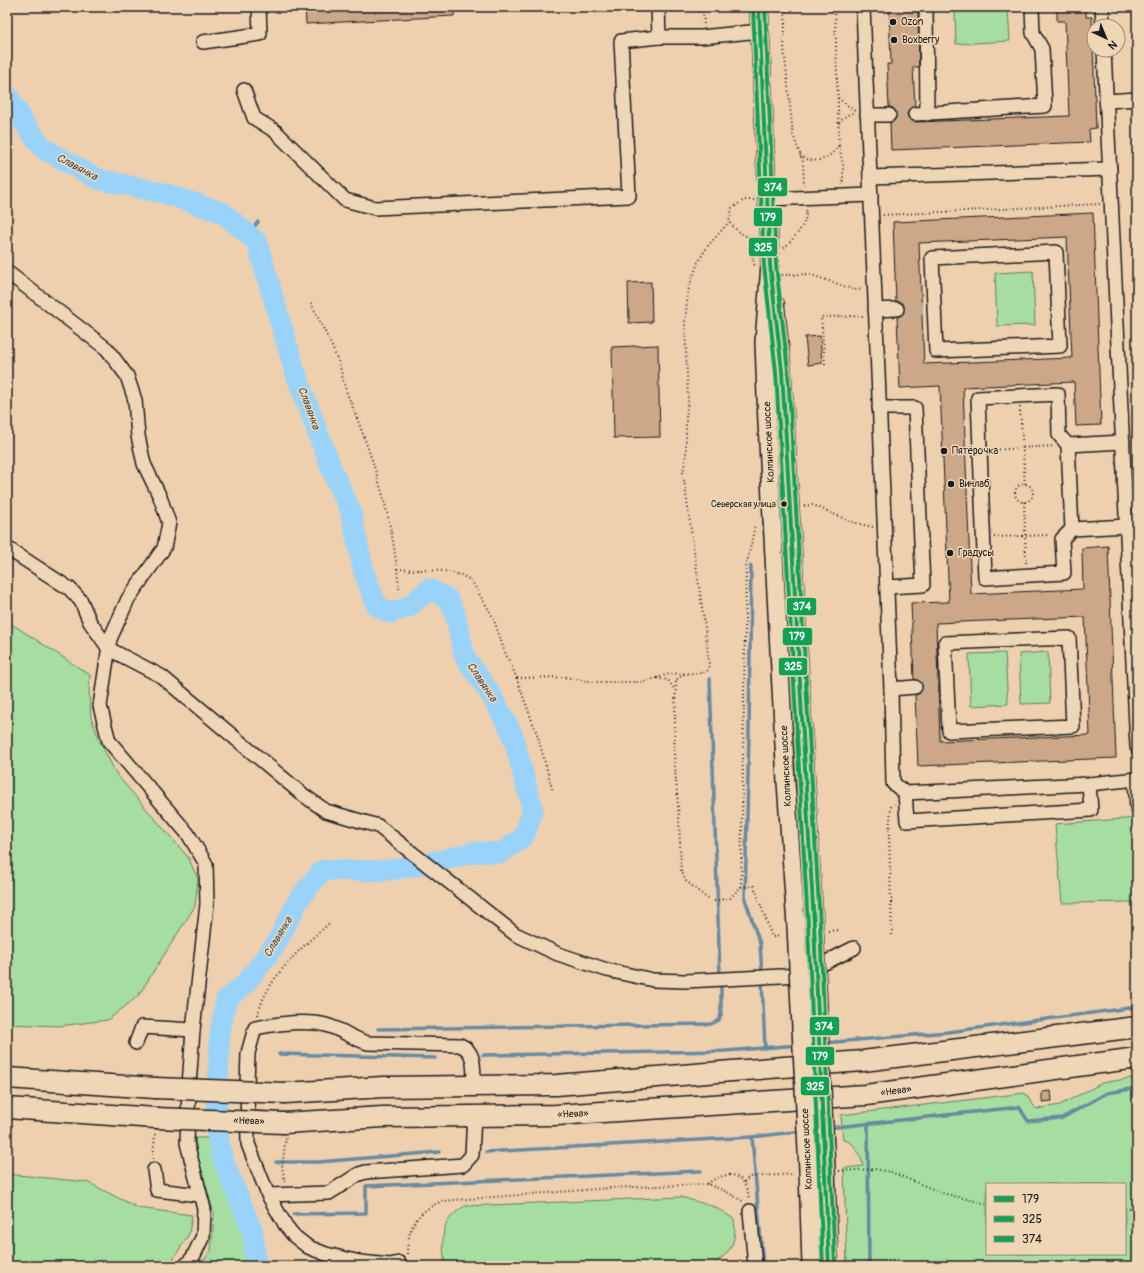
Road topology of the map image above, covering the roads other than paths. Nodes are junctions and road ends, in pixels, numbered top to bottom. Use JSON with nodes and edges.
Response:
{"nodes":[{"id":1,"x":259,"y":7,"type":"edge"},
{"id":2,"x":658,"y":7,"type":"edge"},
{"id":3,"x":759,"y":7,"type":"edge"},
{"id":4,"x":863,"y":7,"type":"edge"},
{"id":5,"x":926,"y":7,"type":"edge"},
{"id":6,"x":1032,"y":7,"type":"edge"},
{"id":7,"x":1102,"y":7,"type":"edge"},
{"id":8,"x":1103,"y":18,"type":"edge"},
{"id":9,"x":760,"y":31,"type":"junction"},
{"id":10,"x":659,"y":37,"type":"junction"},
{"id":11,"x":203,"y":42,"type":"dead end"},
{"id":12,"x":1104,"y":58,"type":"edge"},
{"id":13,"x":244,"y":90,"type":"dead end"},
{"id":14,"x":1137,"y":99,"type":"edge"},
{"id":15,"x":1106,"y":102,"type":"junction"},
{"id":16,"x":867,"y":115,"type":"junction"},
{"id":17,"x":889,"y":115,"type":"tunnel mouth"},
{"id":18,"x":1110,"y":169,"type":"junction"},
{"id":19,"x":870,"y":177,"type":"junction"},
{"id":20,"x":871,"y":195,"type":"junction"},
{"id":21,"x":768,"y":199,"type":"junction"},
{"id":22,"x":7,"y":272,"type":"edge"},
{"id":23,"x":768,"y":272,"type":"junction"},
{"id":24,"x":928,"y":308,"type":"joint"},
{"id":25,"x":897,"y":310,"type":"tunnel mouth"},
{"id":26,"x":875,"y":313,"type":"junction"},
{"id":27,"x":879,"y":408,"type":"junction"},
{"id":28,"x":1123,"y":442,"type":"junction"},
{"id":29,"x":1068,"y":445,"type":"junction"},
{"id":30,"x":1126,"y":526,"type":"junction"},
{"id":31,"x":1069,"y":532,"type":"junction"},
{"id":32,"x":7,"y":548,"type":"edge"},
{"id":33,"x":1132,"y":553,"type":"edge"},
{"id":34,"x":887,"y":587,"type":"junction"},
{"id":35,"x":109,"y":649,"type":"junction"},
{"id":36,"x":1135,"y":659,"type":"edge"},
{"id":37,"x":943,"y":686,"type":"joint"},
{"id":38,"x":915,"y":688,"type":"tunnel mouth"},
{"id":39,"x":891,"y":689,"type":"junction"},
{"id":40,"x":1137,"y":747,"type":"edge"},
{"id":41,"x":1136,"y":779,"type":"edge"},
{"id":42,"x":1089,"y":784,"type":"junction"},
{"id":43,"x":906,"y":793,"type":"junction"},
{"id":44,"x":1137,"y":808,"type":"edge"},
{"id":45,"x":854,"y":948,"type":"dead end"},
{"id":46,"x":1137,"y":1027,"type":"edge"},
{"id":47,"x":193,"y":1030,"type":"junction"},
{"id":48,"x":136,"y":1042,"type":"dead end"},
{"id":49,"x":1137,"y":1058,"type":"edge"},
{"id":50,"x":7,"y":1078,"type":"edge"},
{"id":51,"x":474,"y":1086,"type":"junction"},
{"id":52,"x":7,"y":1108,"type":"edge"},
{"id":53,"x":474,"y":1116,"type":"junction"},
{"id":54,"x":154,"y":1165,"type":"road end"},
{"id":55,"x":199,"y":1195,"type":"junction"},
{"id":56,"x":268,"y":1195,"type":"junction"},
{"id":57,"x":750,"y":1211,"type":"road end"},
{"id":58,"x":399,"y":1263,"type":"road end"},
{"id":59,"x":185,"y":1266,"type":"edge"},
{"id":60,"x":755,"y":1266,"type":"edge"},
{"id":61,"x":811,"y":1266,"type":"edge"},
{"id":62,"x":829,"y":1266,"type":"edge"}],
"edges":[{"from":1,"to":11,"type":"street"},
{"from":2,"to":10,"type":"street"},
{"from":3,"to":9,"type":"main road","name":"Колпинское шоссе"},
{"from":4,"to":16,"type":"street"},
{"from":5,"to":6,"type":"street"},
{"from":7,"to":8,"type":"street"},
{"from":9,"to":10,"type":"street"},
{"from":9,"to":21,"type":"main road","name":"Колпинское шоссе"},
{"from":10,"to":13,"type":"street"},
{"from":12,"to":15,"type":"street"},
{"from":14,"to":15,"type":"street"},
{"from":15,"to":18,"type":"street"},
{"from":16,"to":17,"type":"street"},
{"from":16,"to":19,"type":"street"},
{"from":18,"to":19,"type":"street"},
{"from":18,"to":28,"type":"street"},
{"from":19,"to":20,"type":"street"},
{"from":20,"to":21,"type":"street"},
{"from":20,"to":26,"type":"street"},
{"from":21,"to":23,"type":"main road","name":"Колпинское шоссе"},
{"from":22,"to":35,"type":"street"},
{"from":23,"to":61,"type":"main road","name":"Колпинское шоссе","bridge":true},
{"from":23,"to":62,"type":"main road","name":"Колпинское шоссе","bridge":true},
{"from":24,"to":24,"type":"street"},
{"from":25,"to":26,"type":"street"},
{"from":26,"to":27,"type":"street"},
{"from":27,"to":34,"type":"street"},
{"from":27,"to":34,"type":"street"},
{"from":28,"to":29,"type":"street"},
{"from":28,"to":30,"type":"street"},
{"from":29,"to":31,"type":"street"},
{"from":29,"to":31,"type":"street"},
{"from":30,"to":31,"type":"street"},
{"from":30,"to":33,"type":"street"},
{"from":32,"to":35,"type":"street"},
{"from":33,"to":36,"type":"street"},
{"from":34,"to":39,"type":"street"},
{"from":35,"to":45,"type":"street"},
{"from":35,"to":47,"type":"street"},
{"from":36,"to":40,"type":"street"},
{"from":37,"to":37,"type":"street"},
{"from":38,"to":39,"type":"street"},
{"from":39,"to":43,"type":"street"},
{"from":41,"to":42,"type":"street"},
{"from":41,"to":44,"type":"street"},
{"from":42,"to":43,"type":"street"},
{"from":42,"to":43,"type":"street"},
{"from":46,"to":51,"type":"highway"},
{"from":47,"to":48,"type":"street"},
{"from":47,"to":55,"type":"street"},
{"from":49,"to":53,"type":"highway","name":"«Нева»"},
{"from":50,"to":51,"type":"highway","bridge":true},
{"from":51,"to":56,"type":"street"},
{"from":52,"to":53,"type":"highway","name":"«Нева»","bridge":true},
{"from":53,"to":56,"type":"street"},
{"from":54,"to":55,"type":"street"},
{"from":55,"to":59,"type":"street"},
{"from":56,"to":58,"type":"street"},
{"from":57,"to":60,"type":"street"}]}
